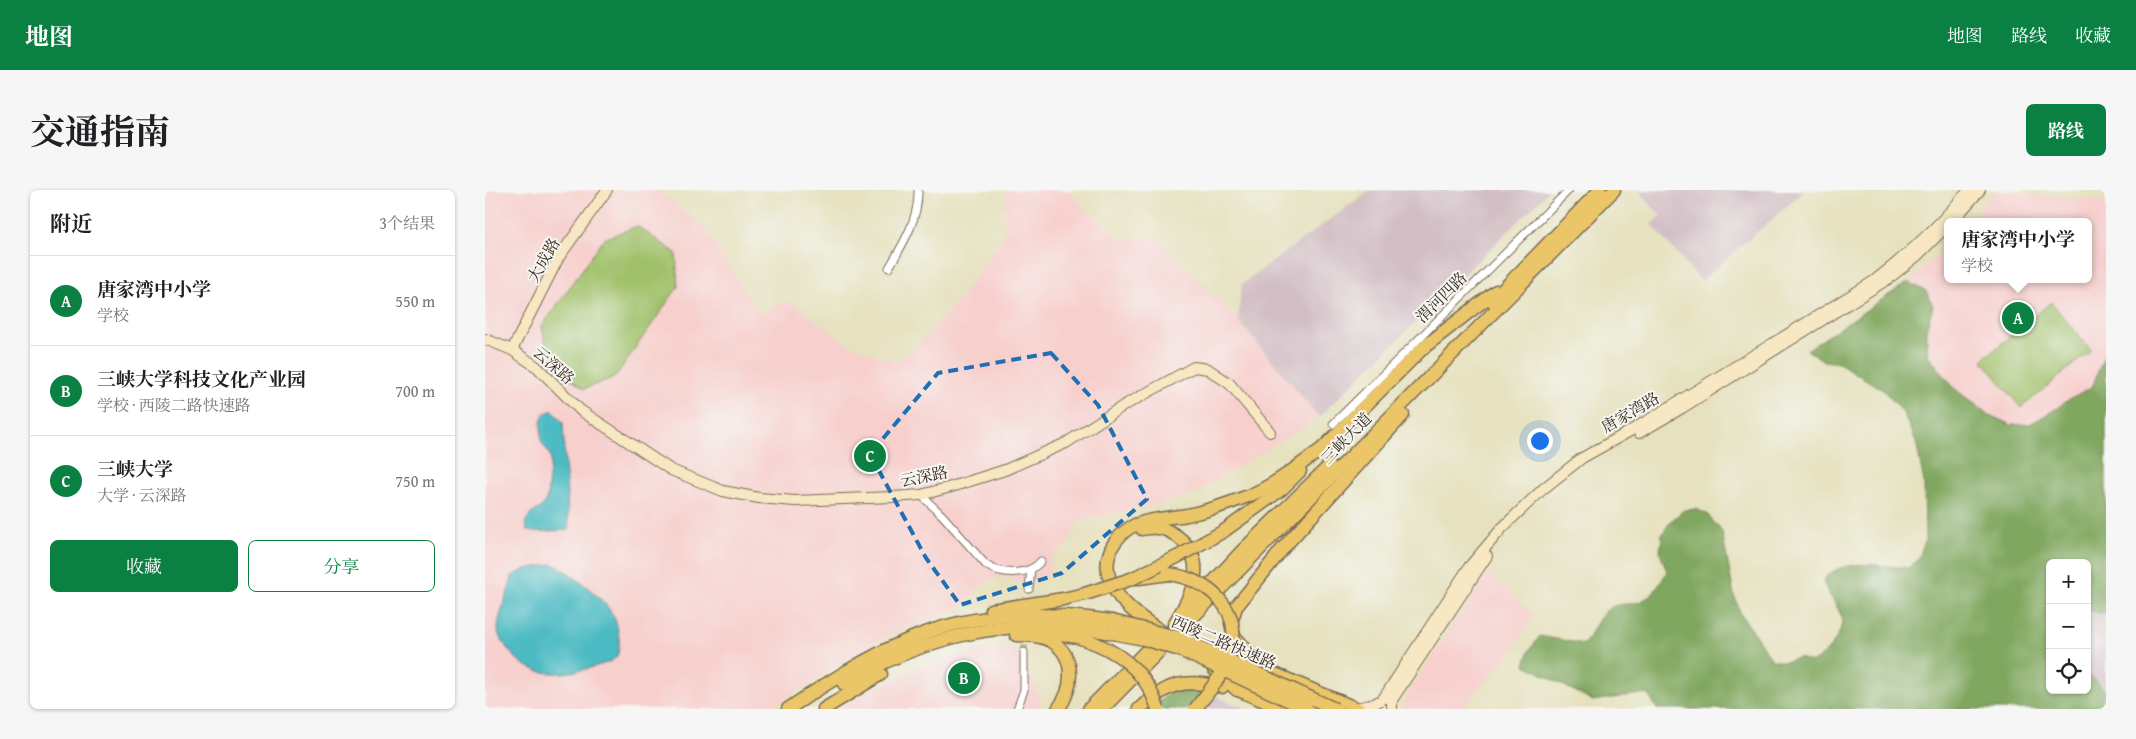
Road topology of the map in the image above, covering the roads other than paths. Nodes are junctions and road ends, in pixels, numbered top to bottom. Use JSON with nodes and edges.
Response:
{"nodes":[{"id":1,"x":607,"y":190,"type":"edge"},
{"id":2,"x":918,"y":190,"type":"edge"},
{"id":3,"x":1569,"y":190,"type":"edge"},
{"id":4,"x":1600,"y":190,"type":"edge"},
{"id":5,"x":1614,"y":190,"type":"edge"},
{"id":6,"x":1969,"y":190,"type":"edge"},
{"id":7,"x":1980,"y":190,"type":"edge"},
{"id":8,"x":1945,"y":218,"type":"edge"},
{"id":9,"x":1956,"y":218,"type":"edge"},
{"id":10,"x":1944,"y":219,"type":"edge"},
{"id":11,"x":1944,"y":230,"type":"edge"},
{"id":12,"x":889,"y":268,"type":"dead end"},
{"id":13,"x":1512,"y":279,"type":"junction"},
{"id":14,"x":1476,"y":328,"type":"junction"},
{"id":15,"x":485,"y":339,"type":"edge"},
{"id":16,"x":512,"y":350,"type":"junction"},
{"id":17,"x":1333,"y":424,"type":"dead end"},
{"id":18,"x":1270,"y":432,"type":"dead end"},
{"id":19,"x":1325,"y":447,"type":"junction"},
{"id":20,"x":921,"y":495,"type":"junction"},
{"id":21,"x":1041,"y":561,"type":"dead end"},
{"id":22,"x":1031,"y":569,"type":"junction"},
{"id":23,"x":1131,"y":579,"type":"junction"},
{"id":24,"x":1029,"y":589,"type":"dead end"},
{"id":25,"x":1178,"y":626,"type":"junction"},
{"id":26,"x":1109,"y":627,"type":"junction"},
{"id":27,"x":939,"y":630,"type":"junction"},
{"id":28,"x":1016,"y":635,"type":"junction"},
{"id":29,"x":1164,"y":640,"type":"junction"},
{"id":30,"x":1024,"y":652,"type":"tunnel mouth"},
{"id":31,"x":1203,"y":660,"type":"junction"},
{"id":32,"x":1243,"y":660,"type":"joint"},
{"id":33,"x":1148,"y":663,"type":"junction"},
{"id":34,"x":1264,"y":669,"type":"junction"},
{"id":35,"x":1295,"y":683,"type":"junction"},
{"id":36,"x":1237,"y":690,"type":"junction"},
{"id":37,"x":1357,"y":708,"type":"edge"},
{"id":38,"x":788,"y":709,"type":"edge"},
{"id":39,"x":803,"y":709,"type":"edge"},
{"id":40,"x":824,"y":709,"type":"edge"},
{"id":41,"x":1017,"y":709,"type":"edge"},
{"id":42,"x":1058,"y":709,"type":"edge"},
{"id":43,"x":1089,"y":709,"type":"edge"},
{"id":44,"x":1102,"y":709,"type":"edge"},
{"id":45,"x":1109,"y":709,"type":"edge"},
{"id":46,"x":1139,"y":709,"type":"edge"},
{"id":47,"x":1158,"y":709,"type":"edge"},
{"id":48,"x":1195,"y":709,"type":"edge"},
{"id":49,"x":1281,"y":709,"type":"edge"},
{"id":50,"x":1307,"y":709,"type":"edge"},
{"id":51,"x":1335,"y":709,"type":"edge"},
{"id":52,"x":1392,"y":709,"type":"edge"}],
"edges":[{"from":1,"to":16,"type":"main road","name":"大成路"},
{"from":2,"to":12,"type":"street"},
{"from":3,"to":17,"type":"street","name":"渭河四路"},
{"from":4,"to":13,"type":"highway","name":"三峡大道"},
{"from":5,"to":14,"type":"highway","name":"三峡大道"},
{"from":6,"to":8,"type":"main road","name":"唐家湾路"},
{"from":7,"to":9,"type":"main road"},
{"from":10,"to":37,"type":"main road","name":"唐家湾路"},
{"from":11,"to":52,"type":"main road","name":"唐家湾路"},
{"from":13,"to":19,"type":"highway"},
{"from":13,"to":25,"type":"highway","name":"三峡大道"},
{"from":14,"to":25,"type":"highway","name":"三峡大道"},
{"from":14,"to":34,"type":"highway"},
{"from":15,"to":16,"type":"main road","name":"云深路"},
{"from":16,"to":20,"type":"main road","name":"云深路"},
{"from":18,"to":20,"type":"main road","name":"云深路"},
{"from":19,"to":23,"type":"highway","bridge":true},
{"from":19,"to":31,"type":"highway"},
{"from":20,"to":22,"type":"street"},
{"from":21,"to":22,"type":"street"},
{"from":22,"to":24,"type":"street"},
{"from":23,"to":27,"type":"highway","bridge":true},
{"from":23,"to":48,"type":"highway","bridge":true},
{"from":25,"to":29,"type":"highway","name":"三峡大道"},
{"from":25,"to":32,"type":"highway"},
{"from":26,"to":27,"type":"highway","name":"西陵二路快速路"},
{"from":26,"to":31,"type":"highway","name":"西陵二路快速路","bridge":true},
{"from":26,"to":39,"type":"highway","name":"西陵二路快速路"},
{"from":26,"to":51,"type":"highway","name":"西陵二路快速路","bridge":true},
{"from":27,"to":38,"type":"highway","name":"西陵二路快速路"},
{"from":28,"to":40,"type":"highway"},
{"from":28,"to":42,"type":"highway"},
{"from":28,"to":47,"type":"highway","bridge":true},
{"from":29,"to":33,"type":"highway","name":"三峡大道"},
{"from":29,"to":43,"type":"highway","name":"三峡大道"},
{"from":30,"to":41,"type":"street"},
{"from":31,"to":36,"type":"highway"},
{"from":31,"to":50,"type":"highway","name":"西陵二路快速路","bridge":true},
{"from":32,"to":34,"type":"main road"},
{"from":33,"to":44,"type":"highway","name":"三峡大道"},
{"from":33,"to":45,"type":"highway"},
{"from":34,"to":35,"type":"main road"},
{"from":35,"to":37,"type":"main road"},
{"from":35,"to":49,"type":"main road"},
{"from":36,"to":46,"type":"highway"},
{"from":36,"to":49,"type":"main road"}]}
